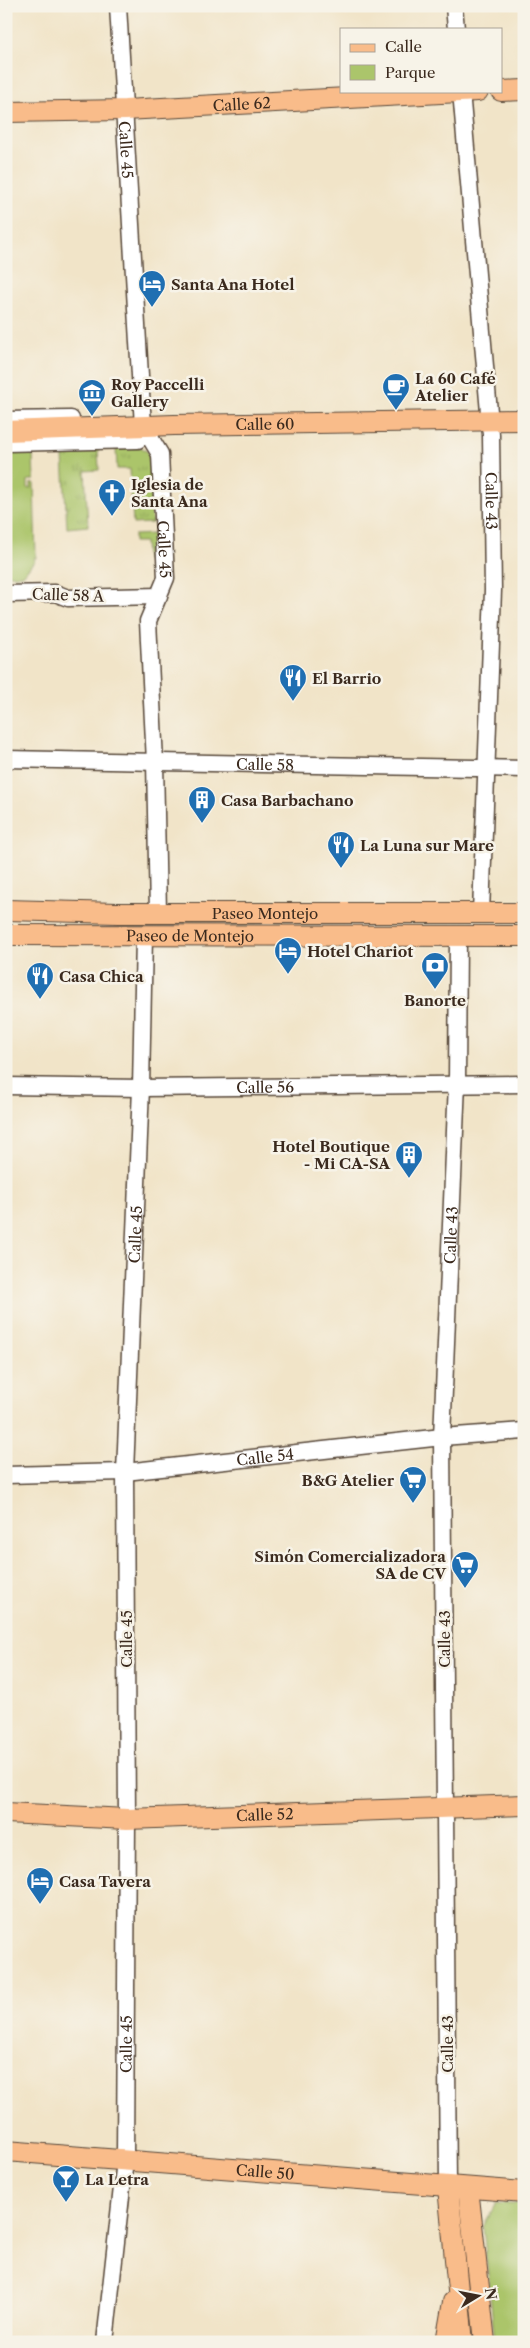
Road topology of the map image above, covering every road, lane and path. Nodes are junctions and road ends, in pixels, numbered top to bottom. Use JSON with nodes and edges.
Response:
{"nodes":[{"id":1,"x":118,"y":6,"type":"edge"},
{"id":2,"x":454,"y":6,"type":"edge"},
{"id":3,"x":456,"y":28,"type":"edge"},
{"id":4,"x":502,"y":90,"type":"edge"},
{"id":5,"x":524,"y":90,"type":"edge"},
{"id":6,"x":461,"y":92,"type":"edge"},
{"id":7,"x":125,"y":110,"type":"junction"},
{"id":8,"x":6,"y":112,"type":"edge"},
{"id":9,"x":6,"y":420,"type":"edge"},
{"id":10,"x":489,"y":420,"type":"junction"},
{"id":11,"x":524,"y":420,"type":"edge"},
{"id":12,"x":139,"y":425,"type":"junction"},
{"id":13,"x":6,"y":431,"type":"edge"},
{"id":14,"x":6,"y":443,"type":"edge"},
{"id":15,"x":6,"y":594,"type":"edge"},
{"id":16,"x":159,"y":596,"type":"junction"},
{"id":17,"x":6,"y":759,"type":"edge"},
{"id":18,"x":154,"y":762,"type":"junction"},
{"id":19,"x":524,"y":769,"type":"edge"},
{"id":20,"x":486,"y":770,"type":"junction"},
{"id":21,"x":6,"y":910,"type":"edge"},
{"id":22,"x":158,"y":913,"type":"junction"},
{"id":23,"x":480,"y":913,"type":"junction"},
{"id":24,"x":524,"y":913,"type":"edge"},
{"id":25,"x":6,"y":935,"type":"edge"},
{"id":26,"x":144,"y":936,"type":"junction"},
{"id":27,"x":458,"y":936,"type":"junction"},
{"id":28,"x":524,"y":936,"type":"edge"},
{"id":29,"x":456,"y":1083,"type":"junction"},
{"id":30,"x":524,"y":1084,"type":"edge"},
{"id":31,"x":6,"y":1086,"type":"edge"},
{"id":32,"x":141,"y":1088,"type":"junction"},
{"id":33,"x":524,"y":1431,"type":"edge"},
{"id":34,"x":442,"y":1437,"type":"junction"},
{"id":35,"x":125,"y":1472,"type":"junction"},
{"id":36,"x":6,"y":1475,"type":"edge"},
{"id":37,"x":524,"y":1805,"type":"edge"},
{"id":38,"x":445,"y":1807,"type":"junction"},
{"id":39,"x":6,"y":1813,"type":"edge"},
{"id":40,"x":127,"y":1819,"type":"junction"},
{"id":41,"x":6,"y":2151,"type":"edge"},
{"id":42,"x":125,"y":2160,"type":"junction"},
{"id":43,"x":448,"y":2187,"type":"junction"},
{"id":44,"x":468,"y":2188,"type":"junction"},
{"id":45,"x":524,"y":2192,"type":"edge"},
{"id":46,"x":457,"y":2276,"type":"junction"},
{"id":47,"x":105,"y":2342,"type":"edge"},
{"id":48,"x":446,"y":2342,"type":"edge"},
{"id":49,"x":464,"y":2342,"type":"edge"},
{"id":50,"x":485,"y":2342,"type":"edge"}],
"edges":[{"from":1,"to":7,"type":"street","name":"Calle 45"},
{"from":2,"to":3,"type":"street"},
{"from":4,"to":5,"type":"main road"},
{"from":6,"to":7,"type":"main road","name":"Calle 62"},
{"from":6,"to":10,"type":"street","name":"Calle 43"},
{"from":7,"to":8,"type":"main road","name":"Calle 62"},
{"from":7,"to":12,"type":"street","name":"Calle 45"},
{"from":9,"to":12,"type":"street"},
{"from":10,"to":11,"type":"main road","name":"Calle 60"},
{"from":10,"to":12,"type":"main road","name":"Calle 60"},
{"from":10,"to":20,"type":"street","name":"Calle 43"},
{"from":12,"to":13,"type":"main road","name":"Calle 60"},
{"from":12,"to":14,"type":"street"},
{"from":12,"to":16,"type":"street","name":"Calle 45"},
{"from":15,"to":16,"type":"street","name":"Calle 58 A"},
{"from":16,"to":18,"type":"street","name":"Calle 45"},
{"from":17,"to":18,"type":"street","name":"Calle 58"},
{"from":18,"to":20,"type":"street","name":"Calle 58"},
{"from":18,"to":22,"type":"street","name":"Calle 45"},
{"from":19,"to":20,"type":"street","name":"Calle 58"},
{"from":20,"to":23,"type":"street","name":"Calle 43"},
{"from":21,"to":22,"type":"main road","name":"Paseo Montejo"},
{"from":22,"to":23,"type":"main road","name":"Paseo Montejo"},
{"from":23,"to":24,"type":"main road","name":"Paseo Montejo"},
{"from":25,"to":26,"type":"main road","name":"Paseo de Montejo"},
{"from":26,"to":27,"type":"main road","name":"Paseo de Montejo"},
{"from":26,"to":32,"type":"street","name":"Calle 45"},
{"from":27,"to":28,"type":"main road","name":"Paseo de Montejo"},
{"from":27,"to":29,"type":"street","name":"Calle 43"},
{"from":29,"to":30,"type":"street","name":"Calle 56"},
{"from":29,"to":32,"type":"street","name":"Calle 56"},
{"from":29,"to":34,"type":"street","name":"Calle 43"},
{"from":31,"to":32,"type":"street","name":"Calle 56"},
{"from":32,"to":35,"type":"street","name":"Calle 45"},
{"from":33,"to":34,"type":"street","name":"Calle 54"},
{"from":34,"to":35,"type":"street","name":"Calle 54"},
{"from":34,"to":38,"type":"street","name":"Calle 43"},
{"from":35,"to":36,"type":"street","name":"Calle 54"},
{"from":35,"to":40,"type":"street","name":"Calle 45"},
{"from":37,"to":38,"type":"main road","name":"Calle 52"},
{"from":38,"to":40,"type":"main road","name":"Calle 52"},
{"from":38,"to":43,"type":"street","name":"Calle 43"},
{"from":39,"to":40,"type":"main road","name":"Calle 52"},
{"from":40,"to":42,"type":"street","name":"Calle 45"},
{"from":41,"to":42,"type":"main road","name":"Calle 50"},
{"from":42,"to":43,"type":"main road","name":"Calle 50"},
{"from":42,"to":47,"type":"street","name":"Calle 45"},
{"from":43,"to":44,"type":"main road","name":"Calle 50"},
{"from":43,"to":46,"type":"main road","name":"Calle 43"},
{"from":44,"to":45,"type":"main road","name":"Calle 50"},
{"from":44,"to":50,"type":"main road"},
{"from":46,"to":48,"type":"main road"},
{"from":46,"to":49,"type":"main road","name":"Calle 43"}]}
